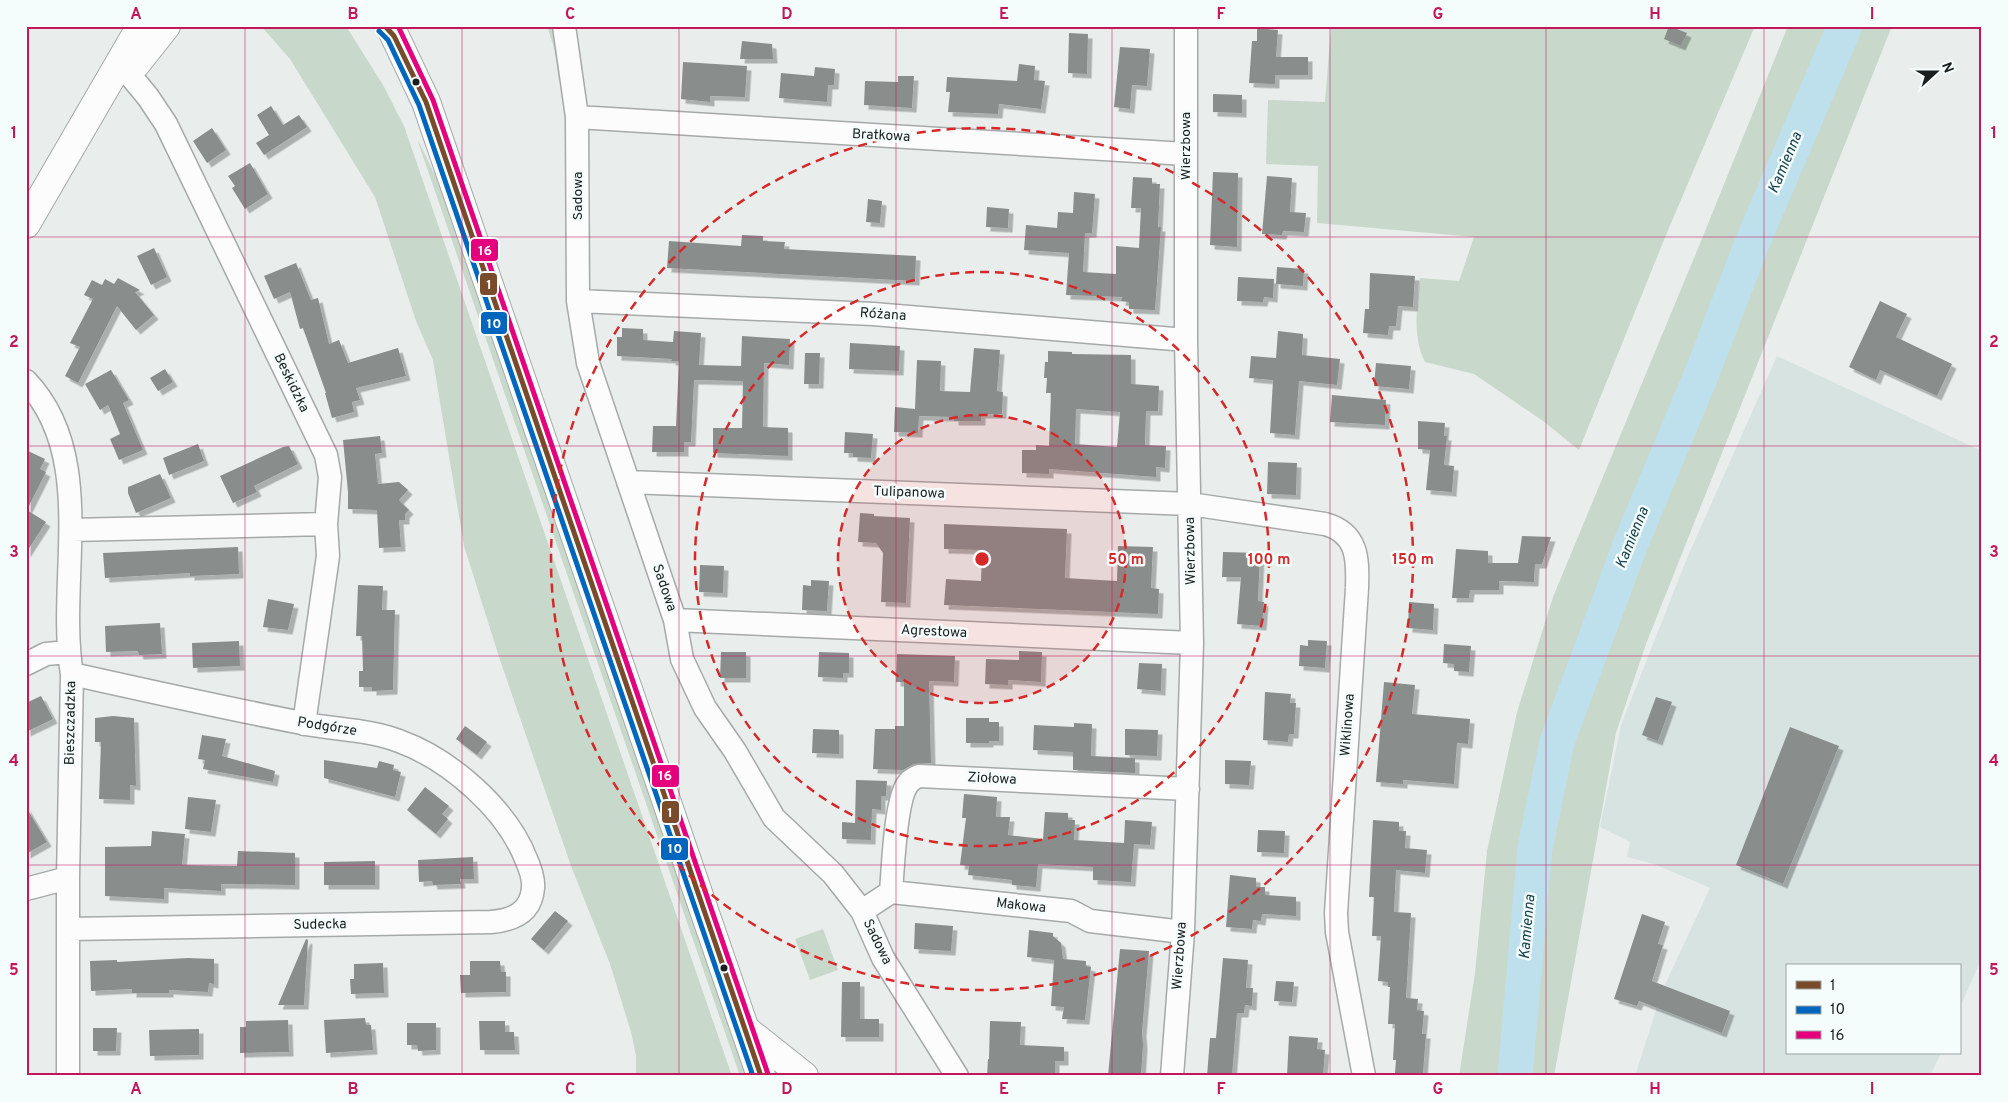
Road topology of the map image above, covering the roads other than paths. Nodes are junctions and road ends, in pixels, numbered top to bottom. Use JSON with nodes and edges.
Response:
{"nodes":[{"id":1,"x":141,"y":26,"type":"edge"},
{"id":2,"x":166,"y":26,"type":"edge"},
{"id":3,"x":564,"y":26,"type":"edge"},
{"id":4,"x":1186,"y":26,"type":"edge"},
{"id":5,"x":390,"y":29,"type":"edge"},
{"id":6,"x":129,"y":74,"type":"junction"},
{"id":7,"x":577,"y":117,"type":"junction"},
{"id":8,"x":82,"y":128,"type":"junction"},
{"id":9,"x":1186,"y":154,"type":"junction"},
{"id":10,"x":26,"y":224,"type":"edge"},
{"id":11,"x":578,"y":301,"type":"junction"},
{"id":12,"x":1186,"y":340,"type":"junction"},
{"id":13,"x":26,"y":381,"type":"edge"},
{"id":14,"x":628,"y":482,"type":"junction"},
{"id":15,"x":1190,"y":504,"type":"junction"},
{"id":16,"x":326,"y":524,"type":"junction"},
{"id":17,"x":71,"y":530,"type":"junction"},
{"id":18,"x":675,"y":620,"type":"junction"},
{"id":19,"x":1192,"y":643,"type":"junction"},
{"id":20,"x":68,"y":652,"type":"junction"},
{"id":21,"x":26,"y":664,"type":"edge"},
{"id":22,"x":72,"y":674,"type":"junction"},
{"id":23,"x":304,"y":724,"type":"junction"},
{"id":24,"x":1188,"y":789,"type":"junction"},
{"id":25,"x":530,"y":868,"type":"joint"},
{"id":26,"x":68,"y":878,"type":"junction"},
{"id":27,"x":26,"y":890,"type":"edge"},
{"id":28,"x":891,"y":892,"type":"junction"},
{"id":29,"x":862,"y":912,"type":"junction"},
{"id":30,"x":68,"y":929,"type":"junction"},
{"id":31,"x":1182,"y":932,"type":"junction"},
{"id":32,"x":746,"y":1030,"type":"junction"},
{"id":33,"x":68,"y":1076,"type":"edge"},
{"id":34,"x":761,"y":1076,"type":"edge"},
{"id":35,"x":804,"y":1076,"type":"edge"},
{"id":36,"x":957,"y":1076,"type":"edge"},
{"id":37,"x":1172,"y":1076,"type":"edge"},
{"id":38,"x":1364,"y":1076,"type":"edge"}],
"edges":[{"from":1,"to":8,"type":"main road"},
{"from":2,"to":6,"type":"main road"},
{"from":3,"to":7,"type":"street","name":"Sadowa"},
{"from":4,"to":9,"type":"street","name":"Wierzbowa"},
{"from":5,"to":32,"type":"main road"},
{"from":6,"to":8,"type":"main road"},
{"from":6,"to":16,"type":"street","name":"Beskidzka"},
{"from":7,"to":9,"type":"street","name":"Bratkowa"},
{"from":7,"to":11,"type":"street","name":"Sadowa"},
{"from":8,"to":10,"type":"main road"},
{"from":9,"to":12,"type":"street","name":"Wierzbowa"},
{"from":11,"to":12,"type":"street","name":"Różana"},
{"from":11,"to":14,"type":"street","name":"Sadowa"},
{"from":12,"to":15,"type":"street","name":"Wierzbowa"},
{"from":13,"to":17,"type":"street","name":"Bieszczadzka"},
{"from":14,"to":15,"type":"street","name":"Tulipanowa"},
{"from":14,"to":18,"type":"street","name":"Sadowa"},
{"from":15,"to":19,"type":"street","name":"Wierzbowa"},
{"from":15,"to":38,"type":"street","name":"Wiklinowa"},
{"from":16,"to":17,"type":"street"},
{"from":16,"to":23,"type":"street","name":"Beskidzka"},
{"from":17,"to":20,"type":"street","name":"Bieszczadzka"},
{"from":18,"to":19,"type":"street","name":"Agrestowa"},
{"from":18,"to":29,"type":"street","name":"Sadowa"},
{"from":19,"to":24,"type":"street","name":"Wierzbowa"},
{"from":20,"to":21,"type":"street"},
{"from":20,"to":22,"type":"street","name":"Bieszczadzka"},
{"from":22,"to":23,"type":"street","name":"Podgórze"},
{"from":22,"to":26,"type":"street","name":"Bieszczadzka"},
{"from":23,"to":25,"type":"street","name":"Podgórze"},
{"from":24,"to":28,"type":"street","name":"Ziołowa"},
{"from":24,"to":31,"type":"street","name":"Wierzbowa"},
{"from":25,"to":30,"type":"street","name":"Sudecka"},
{"from":26,"to":27,"type":"street"},
{"from":26,"to":30,"type":"street","name":"Bieszczadzka"},
{"from":28,"to":29,"type":"street"},
{"from":28,"to":31,"type":"street","name":"Makowa"},
{"from":29,"to":36,"type":"street","name":"Sadowa"},
{"from":30,"to":33,"type":"street","name":"Bieszczadzka"},
{"from":31,"to":37,"type":"street","name":"Wierzbowa"},
{"from":32,"to":34,"type":"main road"},
{"from":32,"to":35,"type":"main road"}]}
